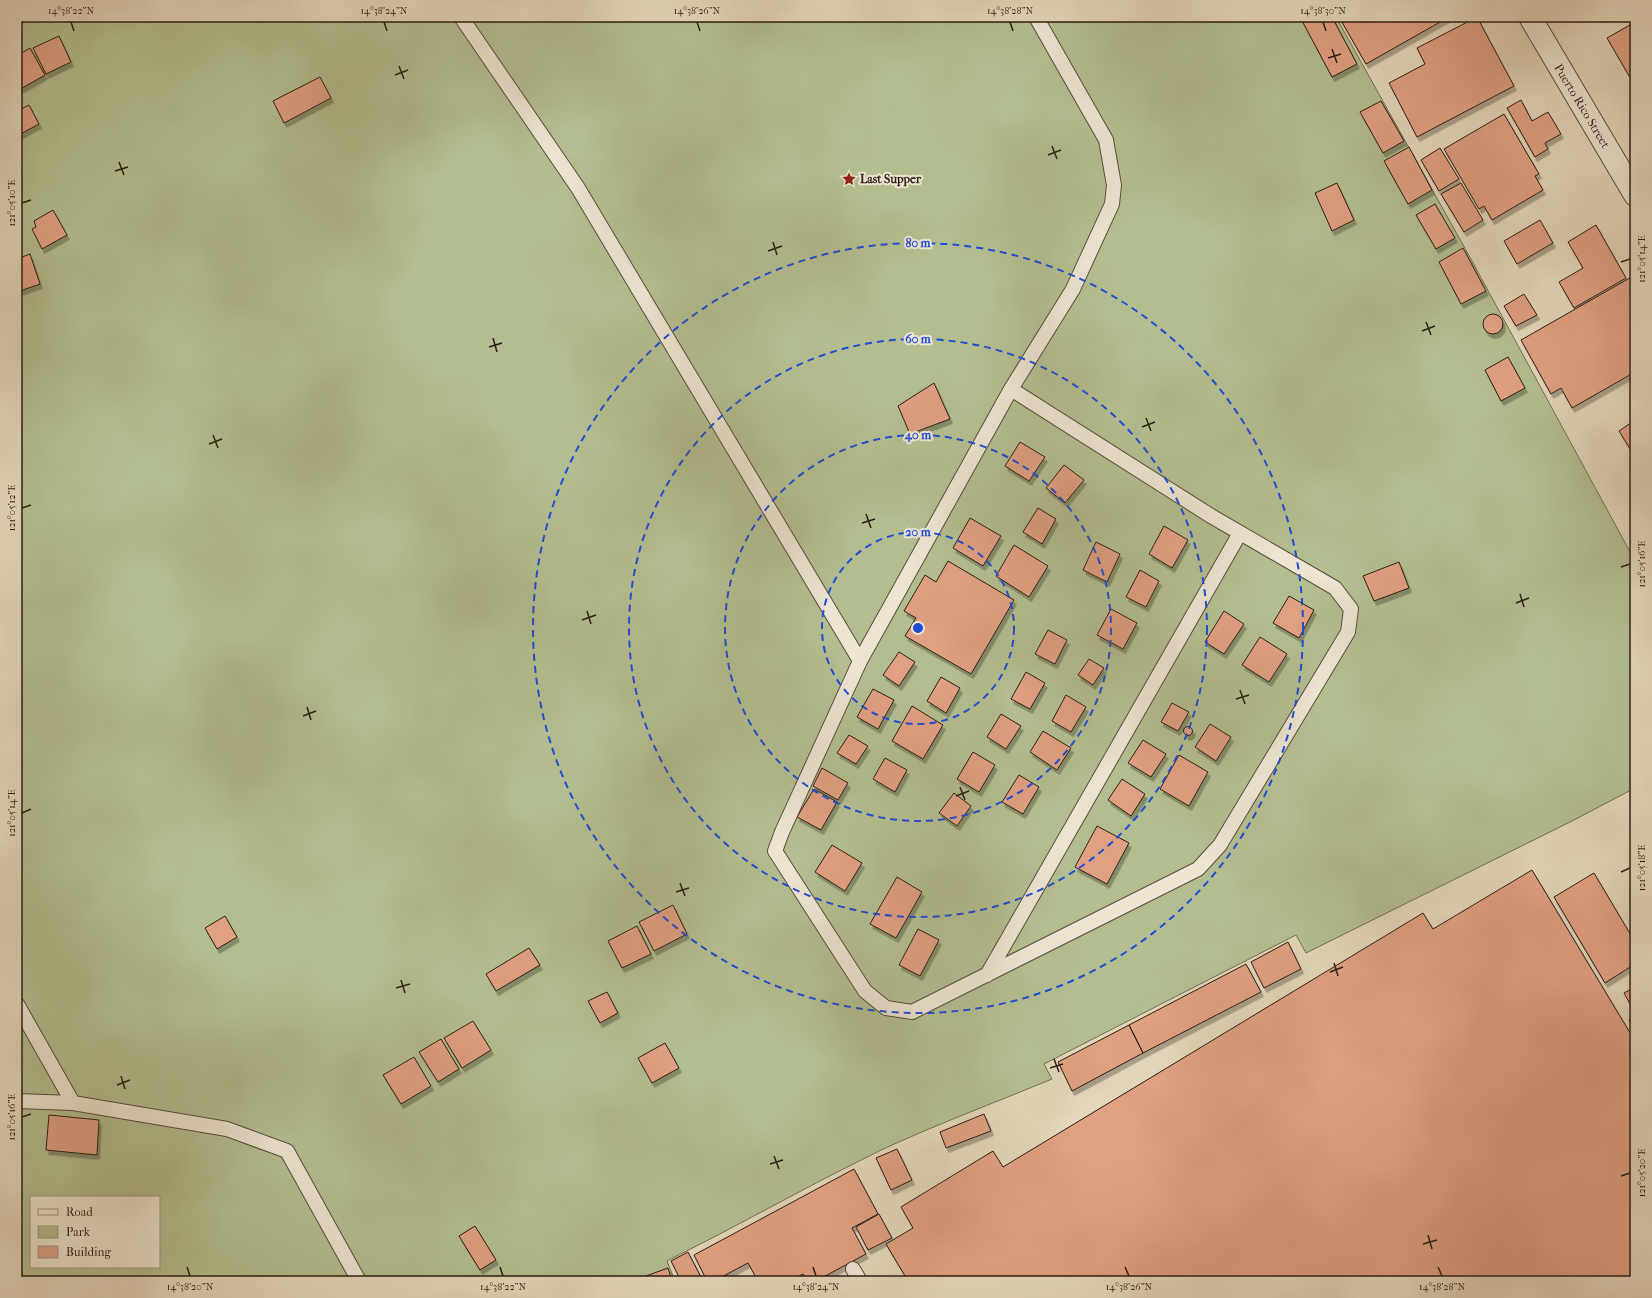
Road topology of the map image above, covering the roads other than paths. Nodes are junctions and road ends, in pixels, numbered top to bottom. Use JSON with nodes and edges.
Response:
{"nodes":[{"id":1,"x":461,"y":17,"type":"edge"},
{"id":2,"x":1036,"y":17,"type":"edge"},
{"id":3,"x":1530,"y":17,"type":"edge"},
{"id":4,"x":1635,"y":195,"type":"edge"},
{"id":5,"x":1010,"y":389,"type":"junction"},
{"id":6,"x":1240,"y":533,"type":"junction"},
{"id":7,"x":860,"y":661,"type":"junction"},
{"id":8,"x":987,"y":975,"type":"junction"},
{"id":9,"x":17,"y":1004,"type":"edge"},
{"id":10,"x":17,"y":1100,"type":"edge"},
{"id":11,"x":73,"y":1103,"type":"junction"},
{"id":12,"x":359,"y":1281,"type":"edge"}],
"edges":[{"from":1,"to":7,"type":"lane"},
{"from":2,"to":5,"type":"lane"},
{"from":3,"to":4,"type":"street","name":"Puerto Rico Street"},
{"from":5,"to":6,"type":"lane"},
{"from":5,"to":7,"type":"lane"},
{"from":6,"to":8,"type":"lane"},
{"from":6,"to":8,"type":"lane"},
{"from":7,"to":8,"type":"lane"},
{"from":9,"to":11,"type":"lane"},
{"from":10,"to":11,"type":"lane"},
{"from":11,"to":12,"type":"lane"}]}
